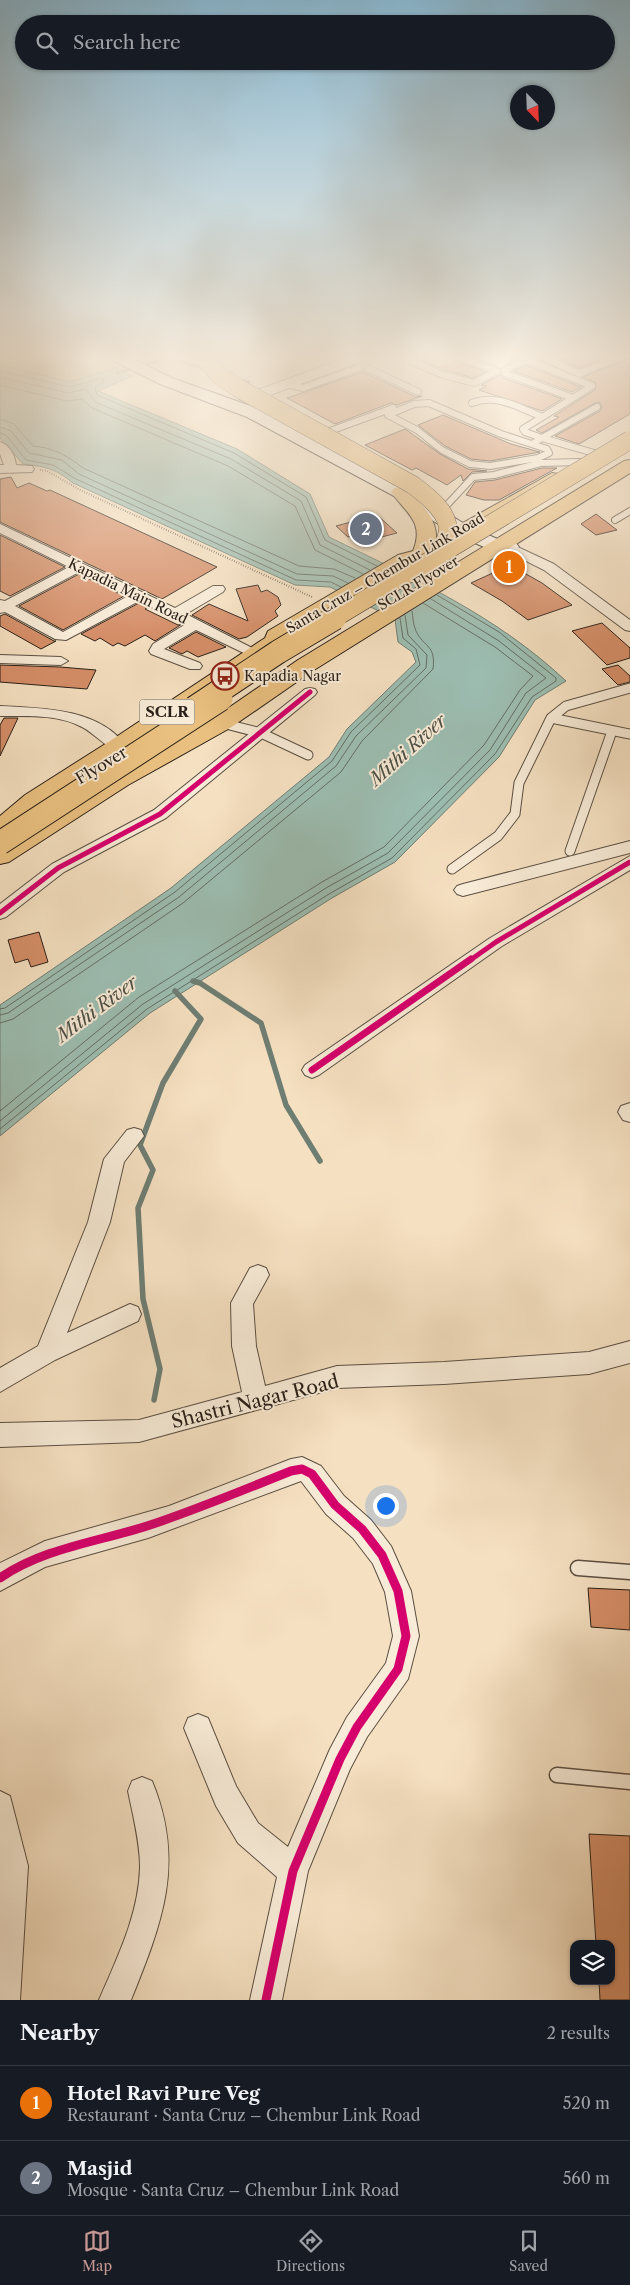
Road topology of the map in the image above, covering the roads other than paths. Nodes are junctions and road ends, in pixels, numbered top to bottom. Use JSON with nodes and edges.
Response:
{"nodes":[{"id":1,"x":4,"y":451,"type":"edge"},
{"id":2,"x":333,"y":451,"type":"edge"},
{"id":3,"x":338,"y":451,"type":"edge"},
{"id":4,"x":353,"y":451,"type":"edge"},
{"id":5,"x":445,"y":451,"type":"edge"},
{"id":6,"x":549,"y":451,"type":"edge"},
{"id":7,"x":572,"y":451,"type":"edge"},
{"id":8,"x":598,"y":451,"type":"edge"},
{"id":9,"x":611,"y":451,"type":"edge"},
{"id":10,"x":587,"y":458,"type":"junction"},
{"id":11,"x":349,"y":459,"type":"junction"},
{"id":12,"x":629,"y":464,"type":"edge"},
{"id":13,"x":6,"y":469,"type":"edge"},
{"id":14,"x":28,"y":469,"type":"road end"},
{"id":15,"x":400,"y":492,"type":"junction"},
{"id":16,"x":446,"y":506,"type":"junction"},
{"id":17,"x":630,"y":511,"type":"edge"},
{"id":18,"x":614,"y":520,"type":"dead end"},
{"id":19,"x":466,"y":527,"type":"junction"},
{"id":20,"x":1,"y":530,"type":"edge"},
{"id":21,"x":504,"y":545,"type":"junction"},
{"id":22,"x":414,"y":558,"type":"junction"},
{"id":23,"x":79,"y":567,"type":"junction"},
{"id":24,"x":218,"y":589,"type":"dead end"},
{"id":25,"x":138,"y":596,"type":"junction"},
{"id":26,"x":1,"y":607,"type":"edge"},
{"id":27,"x":175,"y":614,"type":"junction"},
{"id":28,"x":196,"y":624,"type":"junction"},
{"id":29,"x":630,"y":627,"type":"edge"},
{"id":30,"x":275,"y":640,"type":"junction"},
{"id":31,"x":255,"y":653,"type":"junction"},
{"id":32,"x":0,"y":659,"type":"edge"},
{"id":33,"x":315,"y":659,"type":"junction"},
{"id":34,"x":61,"y":661,"type":"dead end"},
{"id":35,"x":195,"y":666,"type":"dead end"},
{"id":36,"x":630,"y":688,"type":"edge"},
{"id":37,"x":310,"y":692,"type":"dead end"},
{"id":38,"x":0,"y":711,"type":"edge"},
{"id":39,"x":208,"y":716,"type":"junction"},
{"id":40,"x":551,"y":718,"type":"junction"},
{"id":41,"x":612,"y":731,"type":"junction"},
{"id":42,"x":262,"y":733,"type":"junction"},
{"id":43,"x":630,"y":734,"type":"edge"},
{"id":44,"x":118,"y":746,"type":"junction"},
{"id":45,"x":308,"y":755,"type":"dead end"},
{"id":46,"x":5,"y":824,"type":"edge"},
{"id":47,"x":0,"y":844,"type":"edge"},
{"id":48,"x":630,"y":847,"type":"edge"},
{"id":49,"x":570,"y":851,"type":"dead end"},
{"id":50,"x":0,"y":856,"type":"edge"},
{"id":51,"x":630,"y":862,"type":"edge"},
{"id":52,"x":452,"y":869,"type":"dead end"},
{"id":53,"x":463,"y":890,"type":"dead end"},
{"id":54,"x":0,"y":913,"type":"edge"},
{"id":55,"x":312,"y":1070,"type":"dead end"},
{"id":56,"x":134,"y":1136,"type":"dead end"},
{"id":57,"x":258,"y":1275,"type":"dead end"},
{"id":58,"x":130,"y":1314,"type":"dead end"},
{"id":59,"x":630,"y":1352,"type":"edge"},
{"id":60,"x":47,"y":1353,"type":"junction"},
{"id":61,"x":0,"y":1381,"type":"edge"},
{"id":62,"x":256,"y":1399,"type":"junction"},
{"id":63,"x":0,"y":1435,"type":"edge"},
{"id":64,"x":578,"y":1568,"type":"dead end"},
{"id":65,"x":630,"y":1572,"type":"edge"},
{"id":66,"x":0,"y":1578,"type":"edge"},
{"id":67,"x":198,"y":1728,"type":"dead end"},
{"id":68,"x":557,"y":1775,"type":"dead end"},
{"id":69,"x":630,"y":1782,"type":"edge"},
{"id":70,"x":142,"y":1791,"type":"dead end"},
{"id":71,"x":0,"y":1806,"type":"edge"},
{"id":72,"x":293,"y":1871,"type":"junction"},
{"id":73,"x":4,"y":2000,"type":"edge"},
{"id":74,"x":115,"y":2000,"type":"edge"},
{"id":75,"x":266,"y":2000,"type":"edge"}],
"edges":[{"from":1,"to":13,"type":"street"},
{"from":2,"to":11,"type":"main road"},
{"from":3,"to":11,"type":"main road"},
{"from":4,"to":47,"type":"main road","bridge":true},
{"from":5,"to":6,"type":"lane"},
{"from":7,"to":10,"type":"lane"},
{"from":8,"to":10,"type":"main road","name":"Santa Cruz – Chembur Link Road"},
{"from":9,"to":39,"type":"main road","bridge":true},
{"from":10,"to":16,"type":"lane"},
{"from":10,"to":19,"type":"main road","name":"Santa Cruz – Chembur Link Road"},
{"from":11,"to":15,"type":"main road"},
{"from":11,"to":16,"type":"main road"},
{"from":12,"to":21,"type":"main road","number":"SCLR"},
{"from":12,"to":39,"type":"main road","name":"SCLR Flyover"},
{"from":13,"to":14,"type":"street"},
{"from":15,"to":19,"type":"main road"},
{"from":15,"to":22,"type":"main road"},
{"from":16,"to":19,"type":"main road"},
{"from":17,"to":18,"type":"lane"},
{"from":19,"to":21,"type":"main road"},
{"from":19,"to":22,"type":"main road","name":"Santa Cruz – Chembur Link Road"},
{"from":20,"to":23,"type":"street","name":"Kapadia Main Road"},
{"from":21,"to":29,"type":"street"},
{"from":21,"to":33,"type":"main road","number":"SCLR"},
{"from":22,"to":30,"type":"main road","name":"Santa Cruz – Chembur Link Road","number":"SCLR"},
{"from":23,"to":25,"type":"street","name":"Kapadia Main Road"},
{"from":23,"to":26,"type":"street"},
{"from":24,"to":27,"type":"street"},
{"from":25,"to":26,"type":"street"},
{"from":25,"to":27,"type":"street","name":"Kapadia Main Road"},
{"from":27,"to":28,"type":"street","name":"Kapadia Main Road"},
{"from":28,"to":31,"type":"street","name":"Kapadia Main Road"},
{"from":28,"to":35,"type":"street"},
{"from":30,"to":31,"type":"main road","name":"Santa Cruz – Chembur Link Road","number":"SCLR"},
{"from":30,"to":33,"type":"main road"},
{"from":31,"to":44,"type":"main road","name":"Santa Cruz – Chembur Link Road","number":"SCLR"},
{"from":32,"to":34,"type":"street"},
{"from":33,"to":39,"type":"main road","number":"SCLR"},
{"from":36,"to":40,"type":"lane"},
{"from":37,"to":42,"type":"street"},
{"from":38,"to":44,"type":"street"},
{"from":39,"to":42,"type":"lane"},
{"from":39,"to":46,"type":"main road","name":"Flyover"},
{"from":39,"to":50,"type":"main road","number":"SCLR"},
{"from":40,"to":41,"type":"lane"},
{"from":40,"to":52,"type":"lane"},
{"from":41,"to":43,"type":"lane"},
{"from":41,"to":49,"type":"lane"},
{"from":42,"to":45,"type":"lane"},
{"from":42,"to":54,"type":"street"},
{"from":44,"to":46,"type":"main road","name":"Santa Cruz – Chembur Link Road","number":"SCLR"},
{"from":48,"to":53,"type":"street"},
{"from":51,"to":55,"type":"street"},
{"from":56,"to":60,"type":"street"},
{"from":57,"to":62,"type":"street"},
{"from":58,"to":60,"type":"street"},
{"from":59,"to":62,"type":"street","name":"Shastri Nagar Road"},
{"from":60,"to":61,"type":"street"},
{"from":62,"to":63,"type":"street","name":"Shastri Nagar Road"},
{"from":64,"to":65,"type":"lane"},
{"from":66,"to":72,"type":"street"},
{"from":67,"to":72,"type":"street"},
{"from":68,"to":69,"type":"lane"},
{"from":70,"to":74,"type":"street"},
{"from":71,"to":73,"type":"street"},
{"from":72,"to":75,"type":"street"}]}
